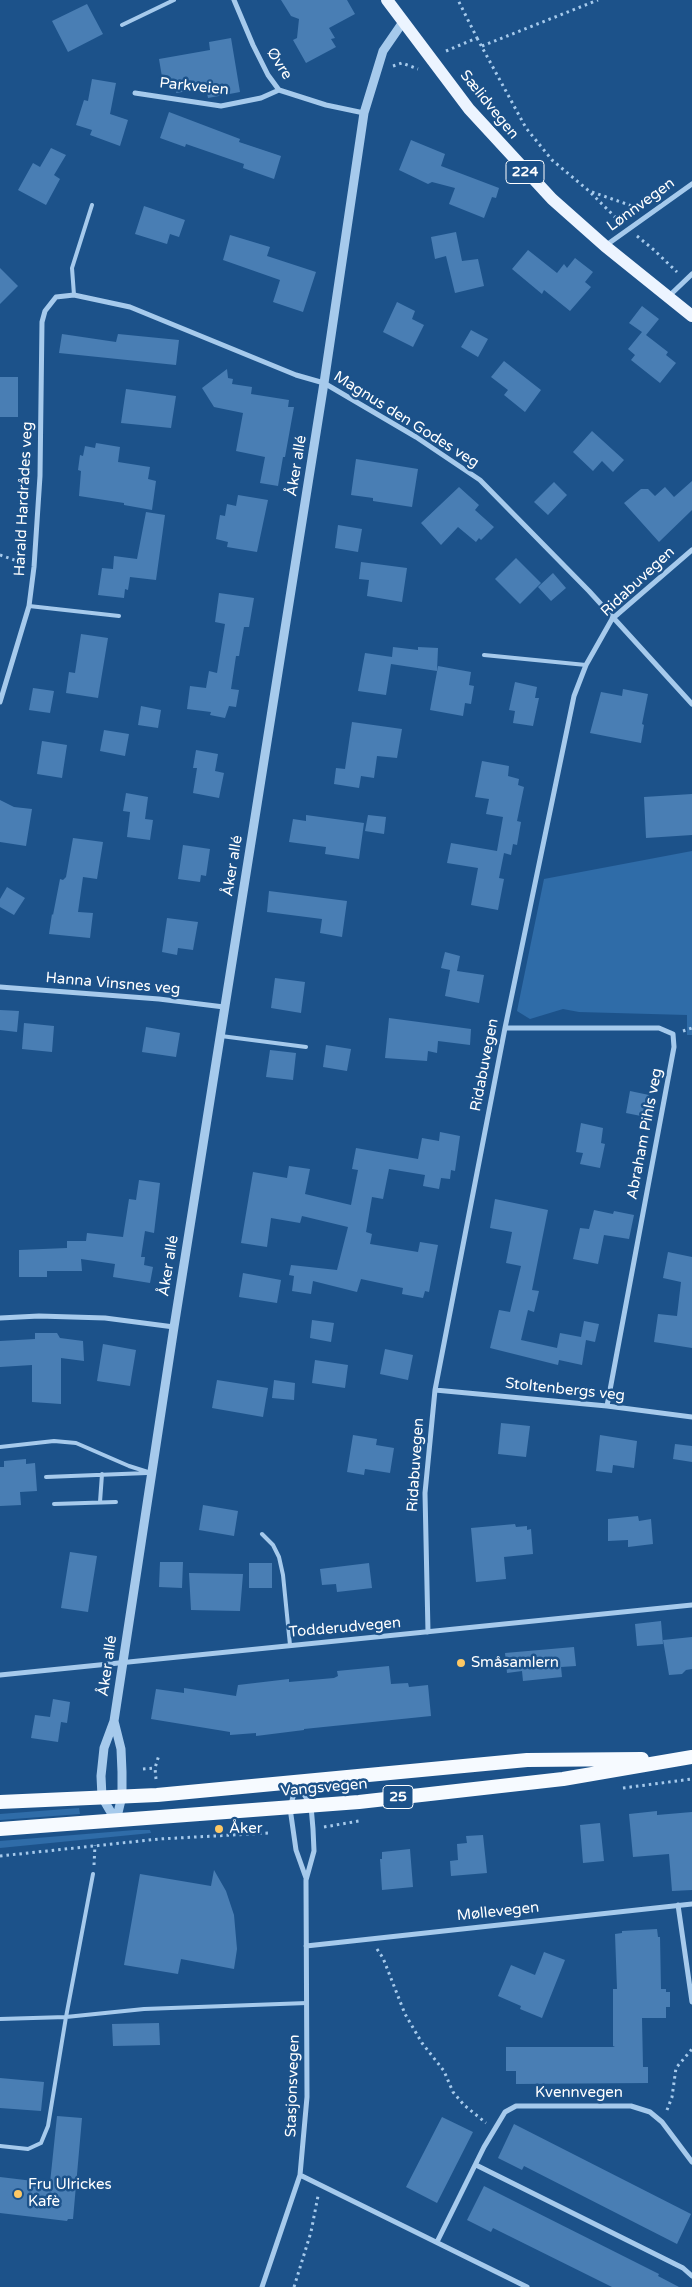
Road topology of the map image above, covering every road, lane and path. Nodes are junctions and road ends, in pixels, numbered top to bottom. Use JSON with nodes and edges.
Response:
{"nodes":[{"id":1,"x":174,"y":0,"type":"edge"},
{"id":2,"x":234,"y":0,"type":"edge"},
{"id":3,"x":387,"y":0,"type":"edge"},
{"id":4,"x":458,"y":0,"type":"edge"},
{"id":5,"x":598,"y":0,"type":"edge"},
{"id":6,"x":403,"y":22,"type":"junction"},
{"id":7,"x":122,"y":25,"type":"dead end"},
{"id":8,"x":478,"y":38,"type":"junction"},
{"id":9,"x":482,"y":46,"type":"junction"},
{"id":10,"x":442,"y":53,"type":"dead end"},
{"id":11,"x":419,"y":69,"type":"dead end"},
{"id":12,"x":377,"y":71,"type":"junction"},
{"id":13,"x":279,"y":90,"type":"junction"},
{"id":14,"x":135,"y":93,"type":"dead end"},
{"id":15,"x":364,"y":113,"type":"junction"},
{"id":16,"x":692,"y":184,"type":"edge"},
{"id":17,"x":589,"y":191,"type":"junction"},
{"id":18,"x":92,"y":205,"type":"dead end"},
{"id":19,"x":650,"y":213,"type":"junction"},
{"id":20,"x":627,"y":229,"type":"junction"},
{"id":21,"x":605,"y":246,"type":"junction"},
{"id":22,"x":692,"y":274,"type":"edge"},
{"id":23,"x":682,"y":284,"type":"junction"},
{"id":24,"x":74,"y":295,"type":"junction"},
{"id":25,"x":56,"y":297,"type":"joint"},
{"id":26,"x":668,"y":297,"type":"junction"},
{"id":27,"x":692,"y":316,"type":"edge"},
{"id":28,"x":324,"y":383,"type":"junction"},
{"id":29,"x":692,"y":550,"type":"edge"},
{"id":30,"x":0,"y":555,"type":"edge"},
{"id":31,"x":34,"y":567,"type":"junction"},
{"id":32,"x":29,"y":606,"type":"junction"},
{"id":33,"x":119,"y":616,"type":"dead end"},
{"id":34,"x":612,"y":619,"type":"junction"},
{"id":35,"x":484,"y":655,"type":"dead end"},
{"id":36,"x":586,"y":665,"type":"junction"},
{"id":37,"x":0,"y":702,"type":"edge"},
{"id":38,"x":692,"y":704,"type":"edge"},
{"id":39,"x":0,"y":987,"type":"edge"},
{"id":40,"x":224,"y":1007,"type":"junction"},
{"id":41,"x":505,"y":1028,"type":"junction"},
{"id":42,"x":219,"y":1036,"type":"junction"},
{"id":43,"x":306,"y":1048,"type":"dead end"},
{"id":44,"x":0,"y":1318,"type":"edge"},
{"id":45,"x":174,"y":1327,"type":"junction"},
{"id":46,"x":435,"y":1390,"type":"junction"},
{"id":47,"x":606,"y":1406,"type":"junction"},
{"id":48,"x":692,"y":1417,"type":"edge"},
{"id":49,"x":0,"y":1447,"type":"edge"},
{"id":50,"x":151,"y":1473,"type":"junction"},
{"id":51,"x":102,"y":1474,"type":"junction"},
{"id":52,"x":46,"y":1477,"type":"dead end"},
{"id":53,"x":100,"y":1502,"type":"junction"},
{"id":54,"x":116,"y":1502,"type":"dead end"},
{"id":55,"x":54,"y":1504,"type":"dead end"},
{"id":56,"x":262,"y":1534,"type":"dead end"},
{"id":57,"x":692,"y":1606,"type":"edge"},
{"id":58,"x":428,"y":1632,"type":"junction"},
{"id":59,"x":290,"y":1645,"type":"junction"},
{"id":60,"x":122,"y":1662,"type":"junction"},
{"id":61,"x":0,"y":1674,"type":"edge"},
{"id":62,"x":114,"y":1721,"type":"junction"},
{"id":63,"x":159,"y":1755,"type":"dead end"},
{"id":64,"x":685,"y":1758,"type":"edge"},
{"id":65,"x":155,"y":1768,"type":"junction"},
{"id":66,"x":143,"y":1769,"type":"dead end"},
{"id":67,"x":297,"y":1782,"type":"junction"},
{"id":68,"x":156,"y":1784,"type":"dead end"},
{"id":69,"x":102,"y":1796,"type":"junction"},
{"id":70,"x":122,"y":1796,"type":"junction"},
{"id":71,"x":0,"y":1802,"type":"edge"},
{"id":72,"x":310,"y":1806,"type":"junction"},
{"id":73,"x":290,"y":1808,"type":"junction"},
{"id":74,"x":116,"y":1821,"type":"junction"},
{"id":75,"x":0,"y":1829,"type":"edge"},
{"id":76,"x":270,"y":1833,"type":"dead end"},
{"id":77,"x":95,"y":1845,"type":"junction"},
{"id":78,"x":0,"y":1856,"type":"edge"},
{"id":79,"x":93,"y":1874,"type":"joint"},
{"id":80,"x":306,"y":1880,"type":"junction"},
{"id":81,"x":692,"y":1904,"type":"edge"},
{"id":82,"x":678,"y":1905,"type":"junction"},
{"id":83,"x":369,"y":1939,"type":"junction"},
{"id":84,"x":306,"y":1946,"type":"junction"},
{"id":85,"x":692,"y":2002,"type":"edge"},
{"id":86,"x":308,"y":2003,"type":"junction"},
{"id":87,"x":66,"y":2017,"type":"junction"},
{"id":88,"x":0,"y":2019,"type":"edge"},
{"id":89,"x":692,"y":2049,"type":"edge"},
{"id":90,"x":662,"y":2122,"type":"junction"},
{"id":91,"x":494,"y":2130,"type":"junction"},
{"id":92,"x":0,"y":2146,"type":"edge"},
{"id":93,"x":692,"y":2162,"type":"edge"},
{"id":94,"x":476,"y":2165,"type":"junction"},
{"id":95,"x":300,"y":2175,"type":"junction"},
{"id":96,"x":320,"y":2185,"type":"junction"},
{"id":97,"x":437,"y":2242,"type":"junction"},
{"id":98,"x":692,"y":2276,"type":"edge"},
{"id":99,"x":262,"y":2287,"type":"edge"},
{"id":100,"x":294,"y":2287,"type":"edge"},
{"id":101,"x":527,"y":2287,"type":"edge"}],
"edges":[{"from":1,"to":7,"type":"lane"},
{"from":2,"to":13,"type":"street","name":"Øvre"},
{"from":3,"to":6,"type":"main road","name":"Sælidvegen","number":"224"},
{"from":4,"to":8,"type":"path"},
{"from":5,"to":9,"type":"path"},
{"from":6,"to":12,"type":"street","name":"Åker allé"},
{"from":6,"to":21,"type":"main road","name":"Sælidvegen","number":"224"},
{"from":8,"to":9,"type":"path"},
{"from":8,"to":10,"type":"path"},
{"from":9,"to":17,"type":"path"},
{"from":11,"to":12,"type":"path"},
{"from":12,"to":15,"type":"street","name":"Åker allé"},
{"from":13,"to":14,"type":"street","name":"Parkveien"},
{"from":13,"to":15,"type":"street","name":"Øvre"},
{"from":15,"to":28,"type":"street","name":"Åker allé"},
{"from":16,"to":19,"type":"street","name":"Lønnvegen"},
{"from":17,"to":19,"type":"path"},
{"from":17,"to":20,"type":"path"},
{"from":18,"to":24,"type":"lane"},
{"from":19,"to":20,"type":"street","name":"Lønnvegen"},
{"from":20,"to":21,"type":"street","name":"Lønnvegen"},
{"from":20,"to":23,"type":"path"},
{"from":21,"to":26,"type":"main road","name":"Sælidvegen","number":"224"},
{"from":22,"to":23,"type":"street"},
{"from":23,"to":26,"type":"street"},
{"from":24,"to":25,"type":"street","name":"Magnus den Godes veg"},
{"from":24,"to":28,"type":"street","name":"Magnus den Godes veg"},
{"from":25,"to":31,"type":"street","name":"Harald Hardrådes veg"},
{"from":26,"to":27,"type":"main road","name":"Sælidvegen","number":"224"},
{"from":28,"to":34,"type":"street","name":"Magnus den Godes veg"},
{"from":28,"to":40,"type":"street","name":"Åker allé"},
{"from":29,"to":34,"type":"street","name":"Ridabuvegen"},
{"from":30,"to":31,"type":"path"},
{"from":31,"to":32,"type":"street","name":"Harald Hardrådes veg"},
{"from":32,"to":33,"type":"lane"},
{"from":32,"to":37,"type":"street","name":"Harald Hardrådes veg"},
{"from":34,"to":36,"type":"street","name":"Ridabuvegen"},
{"from":34,"to":38,"type":"street","name":"Magnus den Godes veg"},
{"from":35,"to":36,"type":"lane"},
{"from":36,"to":41,"type":"street","name":"Ridabuvegen"},
{"from":39,"to":40,"type":"street","name":"Hanna Vinsnes veg"},
{"from":40,"to":42,"type":"street","name":"Åker allé"},
{"from":41,"to":46,"type":"street","name":"Ridabuvegen"},
{"from":41,"to":47,"type":"street","name":"Abraham Pihls veg"},
{"from":42,"to":43,"type":"lane"},
{"from":42,"to":45,"type":"street","name":"Åker allé"},
{"from":44,"to":45,"type":"street"},
{"from":45,"to":50,"type":"street","name":"Åker allé"},
{"from":46,"to":47,"type":"street","name":"Stoltenbergs veg"},
{"from":46,"to":58,"type":"street","name":"Ridabuvegen"},
{"from":47,"to":48,"type":"street","name":"Stoltenbergs veg"},
{"from":49,"to":50,"type":"lane"},
{"from":50,"to":51,"type":"lane"},
{"from":50,"to":60,"type":"street","name":"Åker allé"},
{"from":51,"to":52,"type":"lane"},
{"from":51,"to":53,"type":"lane"},
{"from":53,"to":54,"type":"lane"},
{"from":53,"to":55,"type":"lane"},
{"from":56,"to":59,"type":"lane"},
{"from":57,"to":58,"type":"street","name":"Todderudvegen"},
{"from":58,"to":59,"type":"street","name":"Todderudvegen"},
{"from":59,"to":60,"type":"street","name":"Todderudvegen"},
{"from":60,"to":61,"type":"street","name":"Todderudvegen"},
{"from":60,"to":62,"type":"street","name":"Åker allé"},
{"from":62,"to":69,"type":"street","name":"Åker allé"},
{"from":62,"to":70,"type":"street","name":"Åker allé"},
{"from":63,"to":65,"type":"path"},
{"from":64,"to":67,"type":"highway","name":"Vangsvegen","number":"25"},
{"from":64,"to":72,"type":"highway","name":"Vangsvegen","number":"25"},
{"from":65,"to":66,"type":"path"},
{"from":65,"to":68,"type":"path"},
{"from":67,"to":70,"type":"highway","name":"Vangsvegen","number":"25"},
{"from":67,"to":72,"type":"street","name":"Stasjonsvegen"},
{"from":67,"to":73,"type":"street","name":"Stasjonsvegen"},
{"from":69,"to":70,"type":"highway","name":"Vangsvegen","number":"25"},
{"from":69,"to":71,"type":"highway","name":"Vangsvegen","number":"25"},
{"from":69,"to":74,"type":"street","name":"Åker allé"},
{"from":70,"to":74,"type":"street","name":"Åker allé"},
{"from":72,"to":73,"type":"highway","name":"Vangsvegen","number":"25"},
{"from":72,"to":80,"type":"street","name":"Stasjonsvegen"},
{"from":73,"to":74,"type":"highway","name":"Vangsvegen","number":"25"},
{"from":73,"to":80,"type":"street","name":"Stasjonsvegen"},
{"from":74,"to":75,"type":"highway","name":"Vangsvegen","number":"25"},
{"from":76,"to":77,"type":"path"},
{"from":77,"to":78,"type":"path"},
{"from":77,"to":79,"type":"path"},
{"from":79,"to":87,"type":"lane"},
{"from":80,"to":84,"type":"street","name":"Stasjonsvegen"},
{"from":81,"to":82,"type":"street","name":"Møllevegen"},
{"from":82,"to":83,"type":"street","name":"Møllevegen"},
{"from":82,"to":85,"type":"street"},
{"from":83,"to":84,"type":"street","name":"Møllevegen"},
{"from":83,"to":91,"type":"path"},
{"from":84,"to":86,"type":"street","name":"Stasjonsvegen"},
{"from":86,"to":87,"type":"lane"},
{"from":86,"to":95,"type":"street","name":"Stasjonsvegen"},
{"from":87,"to":88,"type":"lane"},
{"from":87,"to":92,"type":"lane"},
{"from":89,"to":90,"type":"path"},
{"from":90,"to":91,"type":"street","name":"Kvennvegen"},
{"from":90,"to":93,"type":"street","name":"Kvennvegen"},
{"from":91,"to":94,"type":"street","name":"Kvennvegen"},
{"from":94,"to":97,"type":"street","name":"Kvennvegen"},
{"from":94,"to":98,"type":"street"},
{"from":95,"to":96,"type":"street"},
{"from":95,"to":99,"type":"street","name":"Stasjonsvegen"},
{"from":96,"to":97,"type":"street"},
{"from":96,"to":100,"type":"path"},
{"from":97,"to":101,"type":"street"}]}
